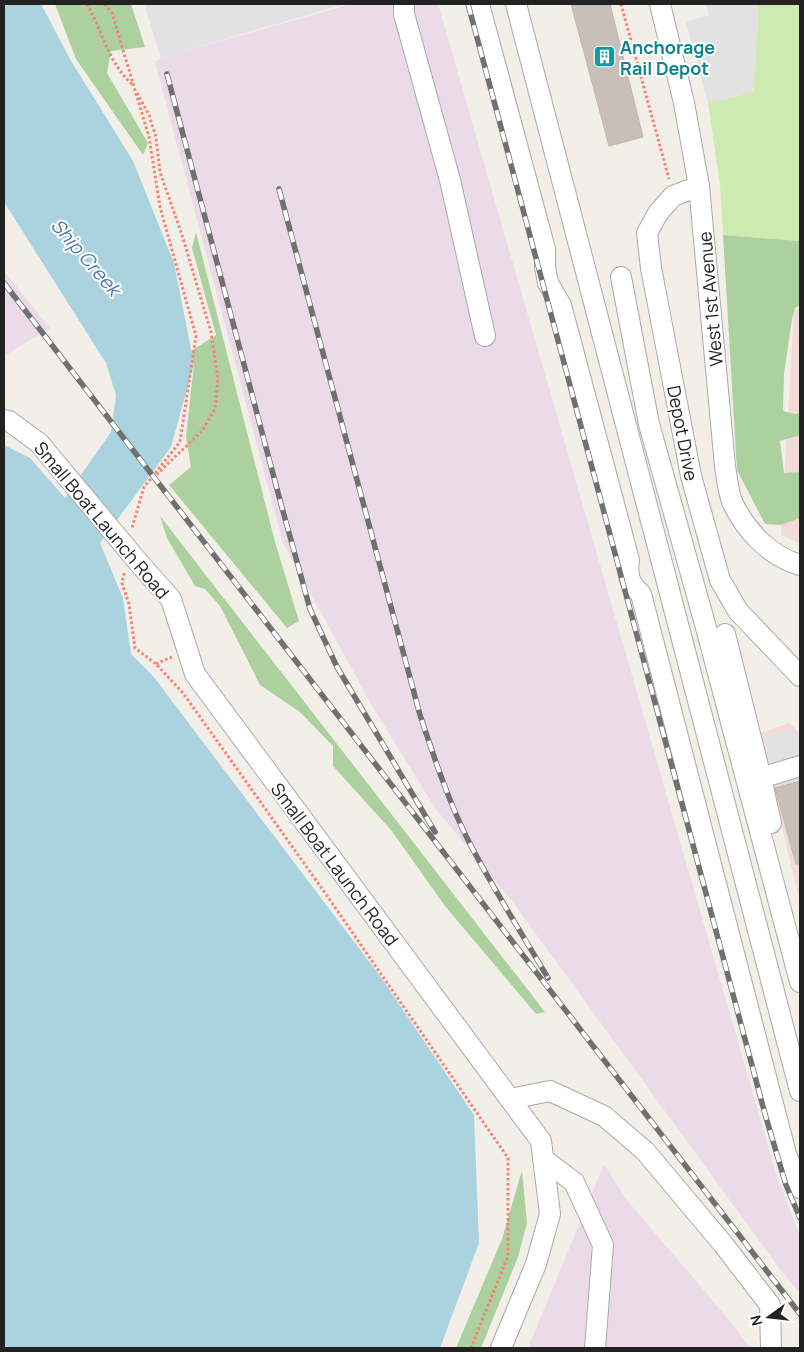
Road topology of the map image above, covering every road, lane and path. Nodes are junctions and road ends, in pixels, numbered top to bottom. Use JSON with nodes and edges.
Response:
{"nodes":[{"id":1,"x":87,"y":4,"type":"edge"},
{"id":2,"x":105,"y":4,"type":"edge"},
{"id":3,"x":404,"y":4,"type":"edge"},
{"id":4,"x":480,"y":4,"type":"edge"},
{"id":5,"x":516,"y":4,"type":"edge"},
{"id":6,"x":660,"y":4,"type":"edge"},
{"id":7,"x":699,"y":186,"type":"junction"},
{"id":8,"x":621,"y":277,"type":"dead end"},
{"id":9,"x":485,"y":336,"type":"dead end"},
{"id":10,"x":4,"y":420,"type":"edge"},
{"id":11,"x":144,"y":486,"type":"junction"},
{"id":12,"x":131,"y":530,"type":"dead end"},
{"id":13,"x":132,"y":565,"type":"junction"},
{"id":14,"x":800,"y":565,"type":"edge"},
{"id":15,"x":725,"y":634,"type":"dead end"},
{"id":16,"x":800,"y":676,"type":"edge"},
{"id":17,"x":800,"y":766,"type":"edge"},
{"id":18,"x":761,"y":778,"type":"junction"},
{"id":19,"x":800,"y":931,"type":"edge"},
{"id":20,"x":800,"y":982,"type":"edge"},
{"id":21,"x":800,"y":1091,"type":"edge"},
{"id":22,"x":510,"y":1099,"type":"junction"},
{"id":23,"x":543,"y":1159,"type":"junction"},
{"id":24,"x":800,"y":1188,"type":"edge"},
{"id":25,"x":471,"y":1348,"type":"edge"},
{"id":26,"x":501,"y":1348,"type":"edge"},
{"id":27,"x":595,"y":1348,"type":"edge"},
{"id":28,"x":771,"y":1348,"type":"edge"}],
"edges":[{"from":1,"to":11,"type":"path"},
{"from":2,"to":11,"type":"path"},
{"from":3,"to":9,"type":"street"},
{"from":4,"to":24,"type":"street"},
{"from":5,"to":21,"type":"street"},
{"from":6,"to":7,"type":"street","name":"West 1st Avenue"},
{"from":7,"to":14,"type":"street","name":"West 1st Avenue"},
{"from":7,"to":16,"type":"street","name":"Depot Drive"},
{"from":8,"to":20,"type":"street"},
{"from":10,"to":13,"type":"street","name":"Small Boat Launch Road","bridge":true},
{"from":11,"to":12,"type":"path"},
{"from":13,"to":22,"type":"street","name":"Small Boat Launch Road"},
{"from":13,"to":25,"type":"path"},
{"from":15,"to":18,"type":"street"},
{"from":17,"to":18,"type":"street"},
{"from":18,"to":19,"type":"street"},
{"from":22,"to":23,"type":"street","name":"Small Boat Launch Road"},
{"from":22,"to":28,"type":"street"},
{"from":23,"to":26,"type":"street","name":"Small Boat Launch Road"},
{"from":23,"to":27,"type":"street"}]}
